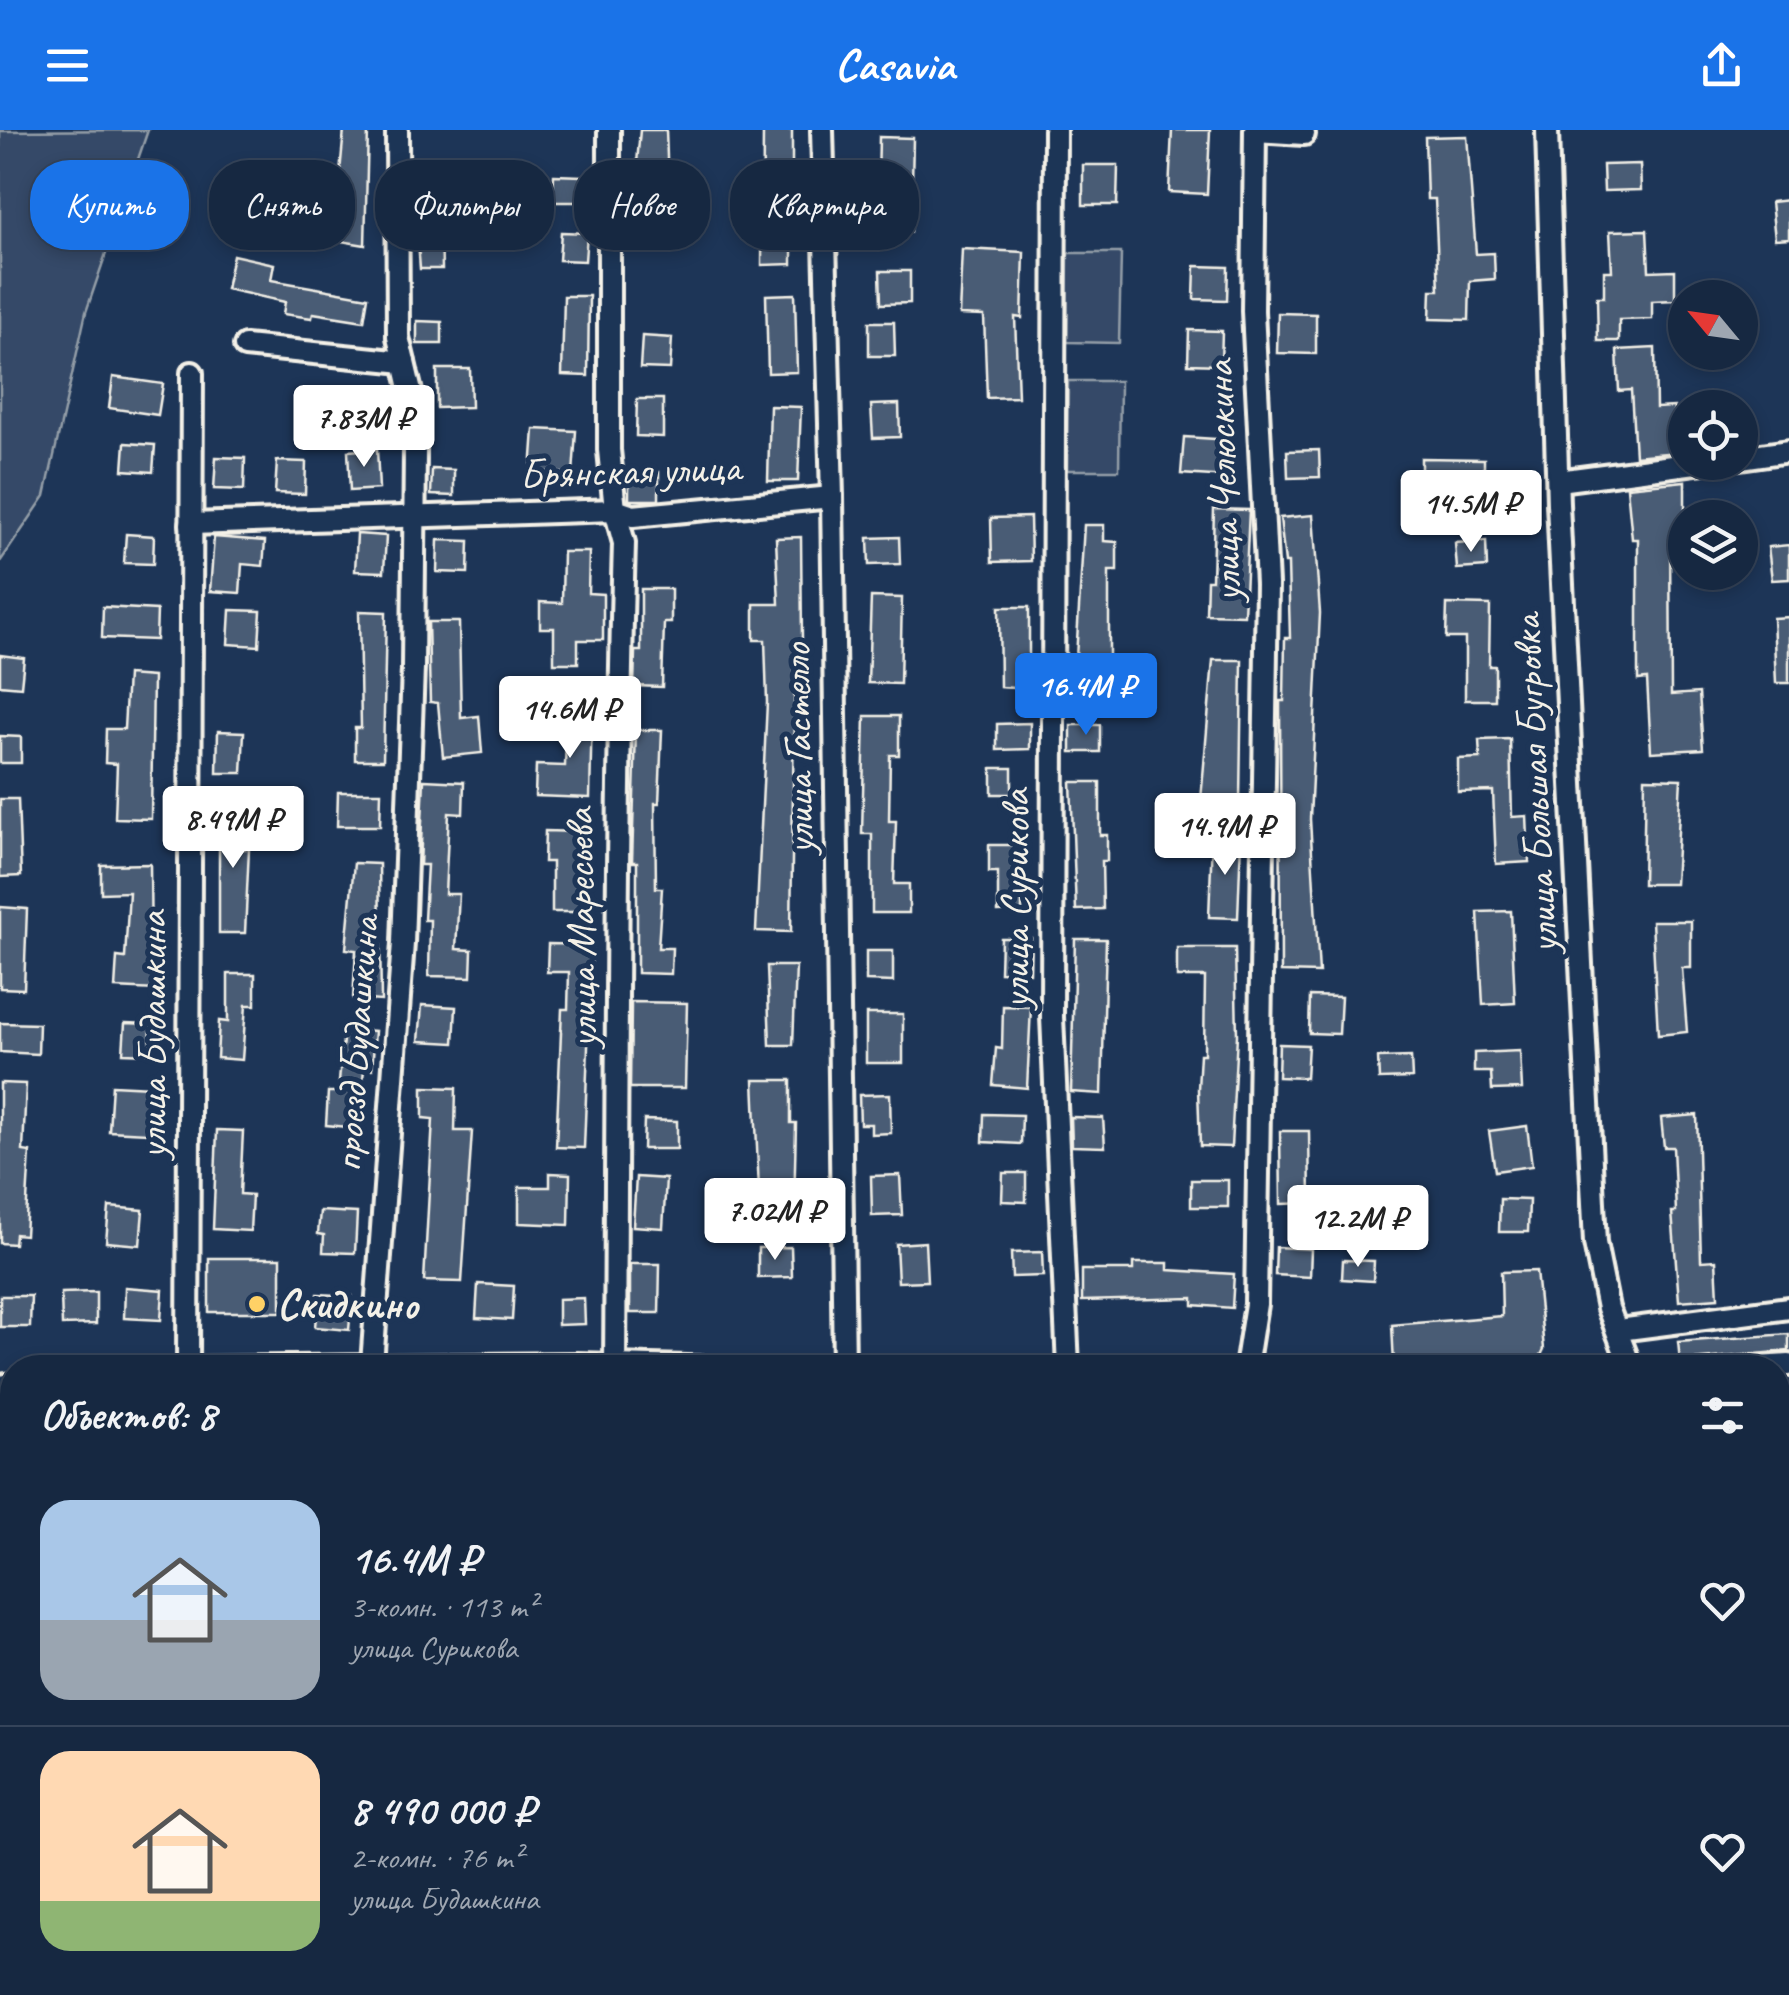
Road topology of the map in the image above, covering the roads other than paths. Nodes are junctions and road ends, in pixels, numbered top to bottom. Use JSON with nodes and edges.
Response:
{"nodes":[{"id":1,"x":397,"y":130,"type":"edge"},
{"id":2,"x":609,"y":130,"type":"edge"},
{"id":3,"x":822,"y":130,"type":"edge"},
{"id":4,"x":1054,"y":130,"type":"edge"},
{"id":5,"x":1255,"y":130,"type":"edge"},
{"id":6,"x":1547,"y":130,"type":"edge"},
{"id":7,"x":1304,"y":134,"type":"dead end"},
{"id":8,"x":245,"y":346,"type":"dead end"},
{"id":9,"x":404,"y":362,"type":"junction"},
{"id":10,"x":192,"y":373,"type":"dead end"},
{"id":11,"x":1789,"y":452,"type":"edge"},
{"id":12,"x":1758,"y":456,"type":"edge"},
{"id":13,"x":1668,"y":467,"type":"edge"},
{"id":14,"x":1558,"y":481,"type":"junction"},
{"id":15,"x":832,"y":497,"type":"junction"},
{"id":16,"x":615,"y":510,"type":"junction"},
{"id":17,"x":414,"y":517,"type":"junction"},
{"id":18,"x":191,"y":524,"type":"junction"},
{"id":19,"x":1789,"y":1308,"type":"edge"},
{"id":20,"x":1620,"y":1330,"type":"junction"},
{"id":21,"x":188,"y":1355,"type":"edge"},
{"id":22,"x":373,"y":1355,"type":"edge"},
{"id":23,"x":615,"y":1355,"type":"edge"},
{"id":24,"x":844,"y":1355,"type":"edge"},
{"id":25,"x":1068,"y":1355,"type":"edge"},
{"id":26,"x":1248,"y":1355,"type":"edge"},
{"id":27,"x":1627,"y":1355,"type":"edge"}],
"edges":[{"from":1,"to":9,"type":"street","name":"проезд Будашкина"},
{"from":2,"to":16,"type":"street","name":"улица Маресьева"},
{"from":3,"to":15,"type":"street","name":"улица Гастелло"},
{"from":4,"to":25,"type":"street","name":"улица Сурикова"},
{"from":5,"to":7,"type":"street"},
{"from":5,"to":26,"type":"street","name":"улица Челюскина"},
{"from":6,"to":14,"type":"street","name":"улица Большая Бугровка"},
{"from":8,"to":9,"type":"street"},
{"from":9,"to":17,"type":"street","name":"проезд Будашкина"},
{"from":10,"to":18,"type":"street","name":"улица Будашкина"},
{"from":11,"to":12,"type":"street"},
{"from":13,"to":14,"type":"street"},
{"from":14,"to":20,"type":"street","name":"улица Большая Бугровка"},
{"from":15,"to":16,"type":"street","name":"Брянская улица"},
{"from":15,"to":24,"type":"street","name":"улица Гастелло"},
{"from":16,"to":17,"type":"street","name":"Брянская улица"},
{"from":16,"to":23,"type":"street","name":"улица Маресьева"},
{"from":17,"to":18,"type":"street","name":"Брянская улица"},
{"from":17,"to":22,"type":"street","name":"проезд Будашкина"},
{"from":18,"to":21,"type":"street","name":"улица Будашкина"},
{"from":19,"to":20,"type":"street"},
{"from":20,"to":27,"type":"street","name":"улица Большая Бугровка"}]}
